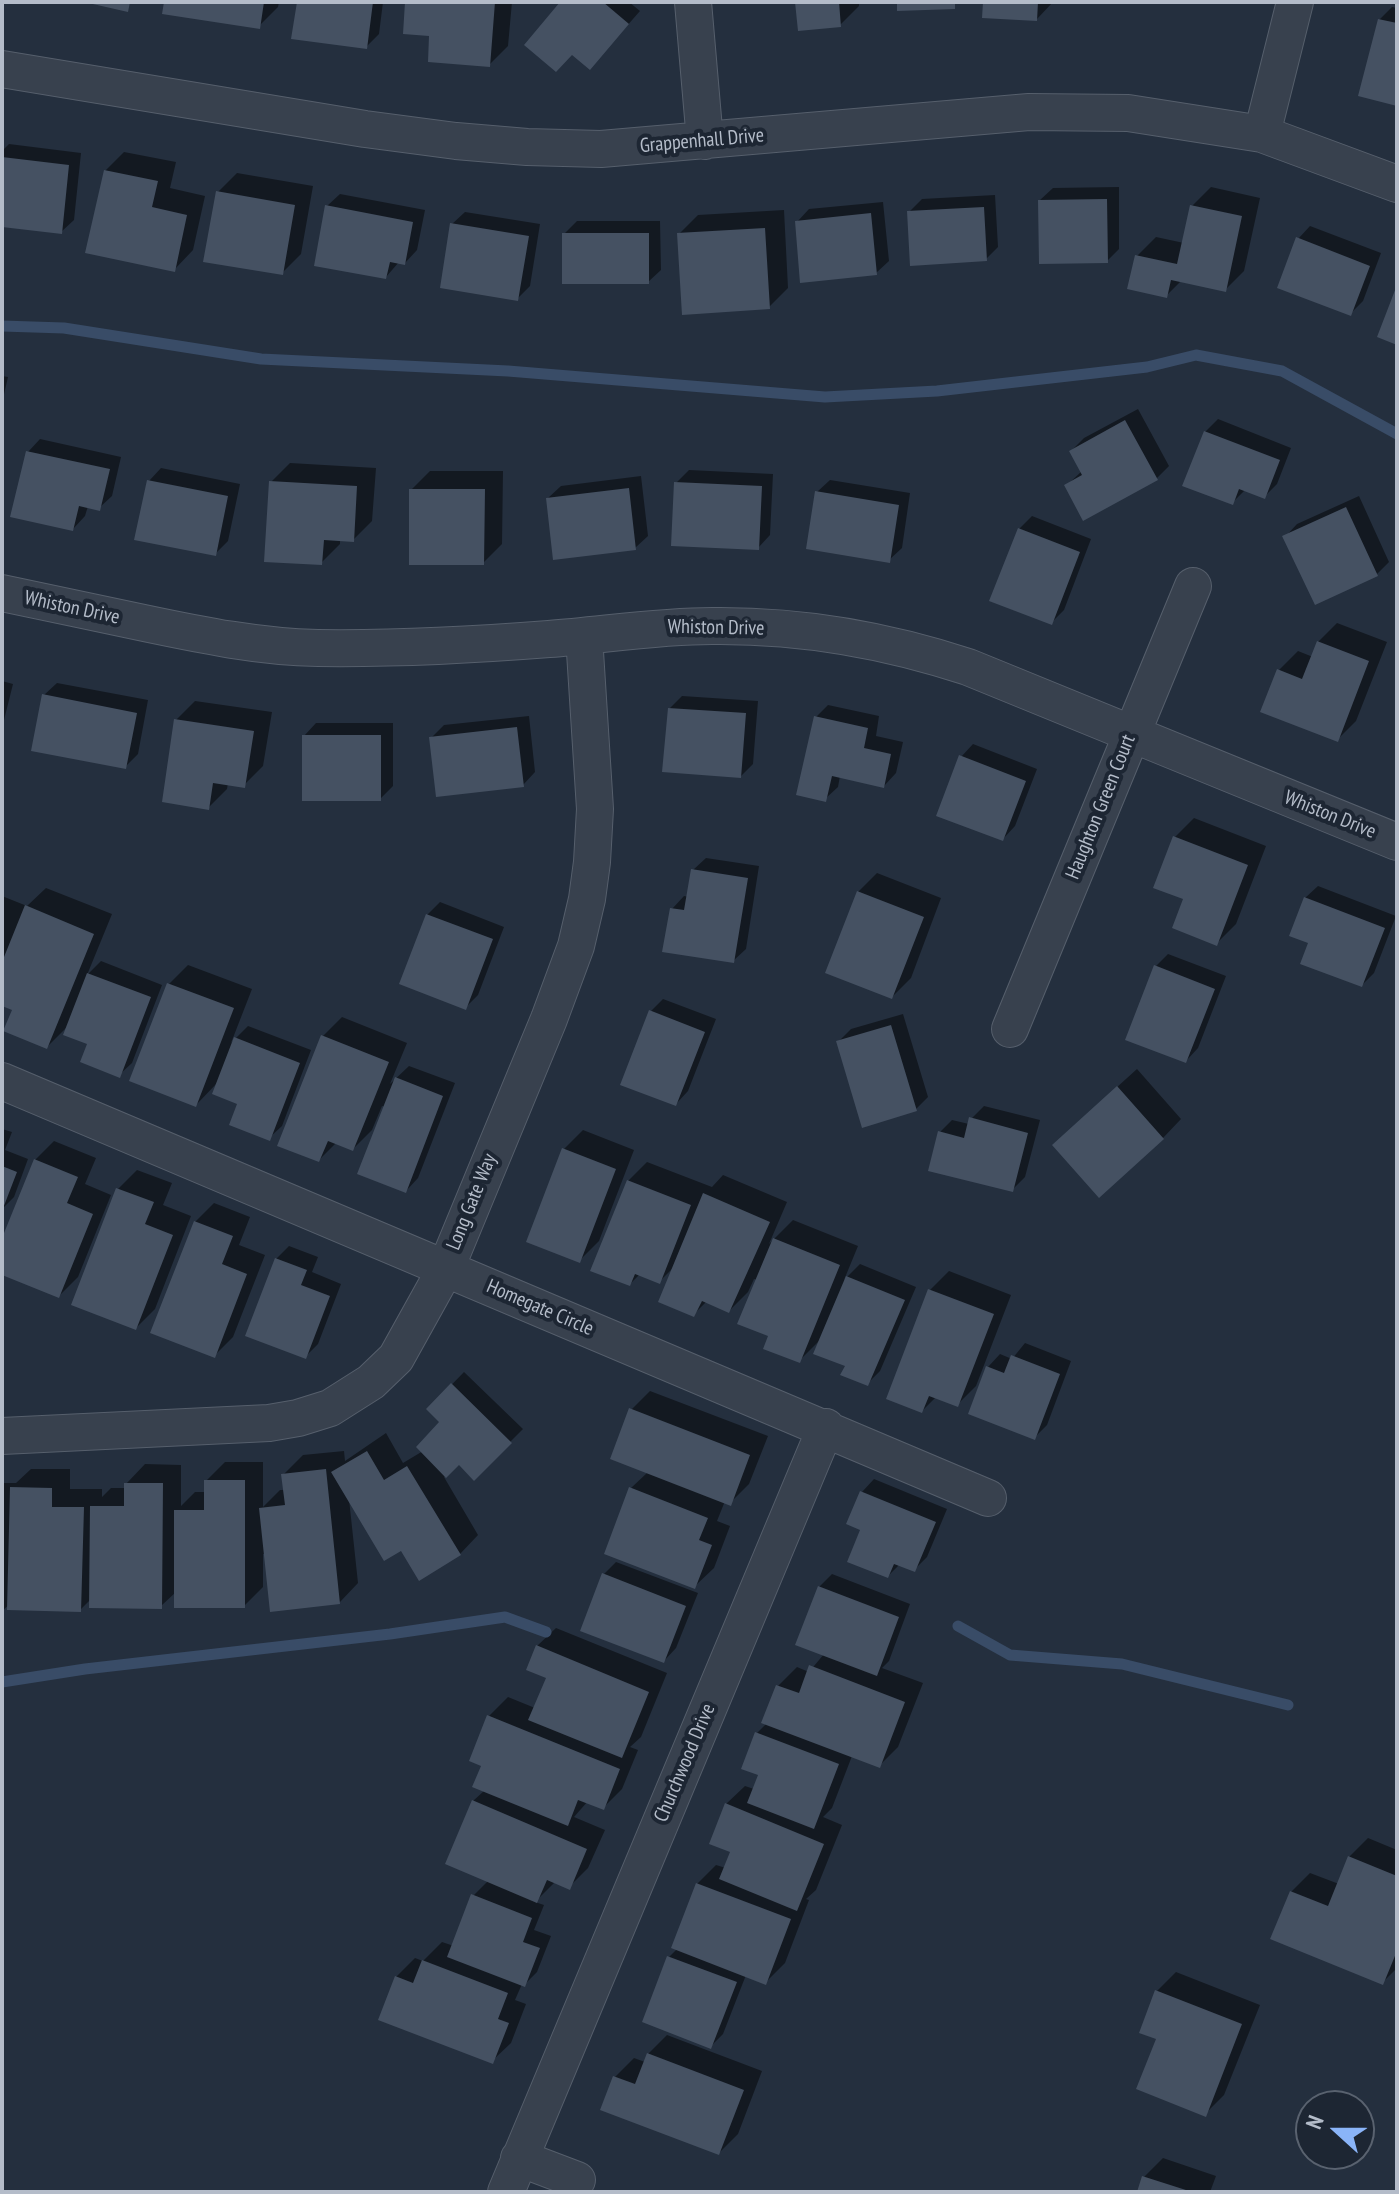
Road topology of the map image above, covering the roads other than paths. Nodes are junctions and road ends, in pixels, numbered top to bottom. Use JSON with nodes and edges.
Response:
{"nodes":[{"id":1,"x":693,"y":2,"type":"edge"},
{"id":2,"x":1295,"y":2,"type":"edge"},
{"id":3,"x":2,"y":69,"type":"edge"},
{"id":4,"x":1262,"y":134,"type":"junction"},
{"id":5,"x":705,"y":141,"type":"junction"},
{"id":6,"x":1397,"y":184,"type":"edge"},
{"id":7,"x":1193,"y":586,"type":"dead end"},
{"id":8,"x":2,"y":593,"type":"edge"},
{"id":9,"x":584,"y":636,"type":"junction"},
{"id":10,"x":1131,"y":734,"type":"junction"},
{"id":11,"x":1397,"y":842,"type":"edge"},
{"id":12,"x":1010,"y":1029,"type":"dead end"},
{"id":13,"x":2,"y":1081,"type":"edge"},
{"id":14,"x":446,"y":1268,"type":"junction"},
{"id":15,"x":826,"y":1427,"type":"junction"},
{"id":16,"x":2,"y":1436,"type":"edge"},
{"id":17,"x":988,"y":1498,"type":"dead end"},
{"id":18,"x":519,"y":2158,"type":"junction"},
{"id":19,"x":577,"y":2180,"type":"dead end"},
{"id":20,"x":506,"y":2192,"type":"edge"}],
"edges":[{"from":1,"to":5,"type":"street"},
{"from":2,"to":4,"type":"street"},
{"from":3,"to":5,"type":"street","name":"Grappenhall Drive"},
{"from":4,"to":5,"type":"street","name":"Grappenhall Drive"},
{"from":4,"to":6,"type":"street","name":"Grappenhall Drive"},
{"from":7,"to":10,"type":"street","name":"Haughton Green Court"},
{"from":8,"to":9,"type":"street","name":"Whiston Drive"},
{"from":9,"to":10,"type":"street","name":"Whiston Drive"},
{"from":9,"to":14,"type":"street","name":"Long Gate Way"},
{"from":10,"to":11,"type":"street","name":"Whiston Drive"},
{"from":10,"to":12,"type":"street","name":"Haughton Green Court"},
{"from":13,"to":14,"type":"street","name":"Homegate Circle"},
{"from":14,"to":15,"type":"street","name":"Homegate Circle"},
{"from":14,"to":16,"type":"street","name":"Long Gate Way"},
{"from":15,"to":17,"type":"street","name":"Homegate Circle"},
{"from":15,"to":18,"type":"street","name":"Churchwood Drive"},
{"from":18,"to":19,"type":"street"},
{"from":18,"to":20,"type":"street","name":"Churchwood Drive"}]}
